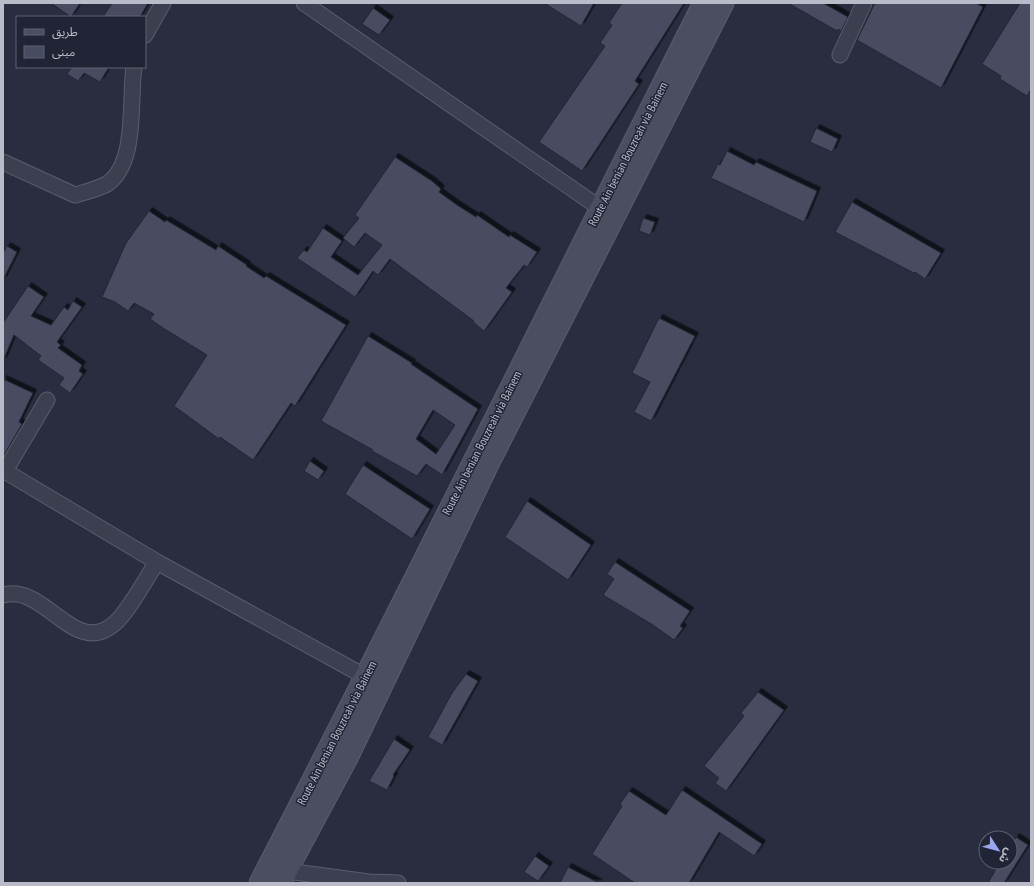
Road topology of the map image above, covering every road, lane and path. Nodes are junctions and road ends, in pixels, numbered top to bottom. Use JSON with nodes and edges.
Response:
{"nodes":[{"id":1,"x":163,"y":3,"type":"edge"},
{"id":2,"x":304,"y":3,"type":"edge"},
{"id":3,"x":704,"y":3,"type":"edge"},
{"id":4,"x":723,"y":3,"type":"edge"},
{"id":5,"x":864,"y":3,"type":"edge"},
{"id":6,"x":146,"y":33,"type":"edge"},
{"id":7,"x":840,"y":55,"type":"dead end"},
{"id":8,"x":134,"y":68,"type":"edge"},
{"id":9,"x":3,"y":162,"type":"edge"},
{"id":10,"x":600,"y":208,"type":"junction"},
{"id":11,"x":47,"y":400,"type":"dead end"},
{"id":12,"x":4,"y":471,"type":"edge"},
{"id":13,"x":157,"y":562,"type":"junction"},
{"id":14,"x":3,"y":595,"type":"edge"},
{"id":15,"x":366,"y":677,"type":"junction"},
{"id":16,"x":284,"y":877,"type":"edge"},
{"id":17,"x":260,"y":883,"type":"edge"},
{"id":18,"x":398,"y":883,"type":"edge"}],
"edges":[{"from":1,"to":6,"type":"street"},
{"from":2,"to":10,"type":"street"},
{"from":3,"to":10,"type":"main road","name":"Route Ain benian Bouzreah via Bainem"},
{"from":4,"to":16,"type":"main road","name":"Route Ain benian Bouzreah via Bainem"},
{"from":5,"to":7,"type":"street"},
{"from":8,"to":9,"type":"street"},
{"from":10,"to":15,"type":"main road","name":"Route Ain benian Bouzreah via Bainem"},
{"from":11,"to":12,"type":"street"},
{"from":12,"to":13,"type":"street"},
{"from":13,"to":14,"type":"street"},
{"from":13,"to":15,"type":"street"},
{"from":15,"to":17,"type":"main road","name":"Route Ain benian Bouzreah via Bainem"},
{"from":16,"to":18,"type":"street"}]}
